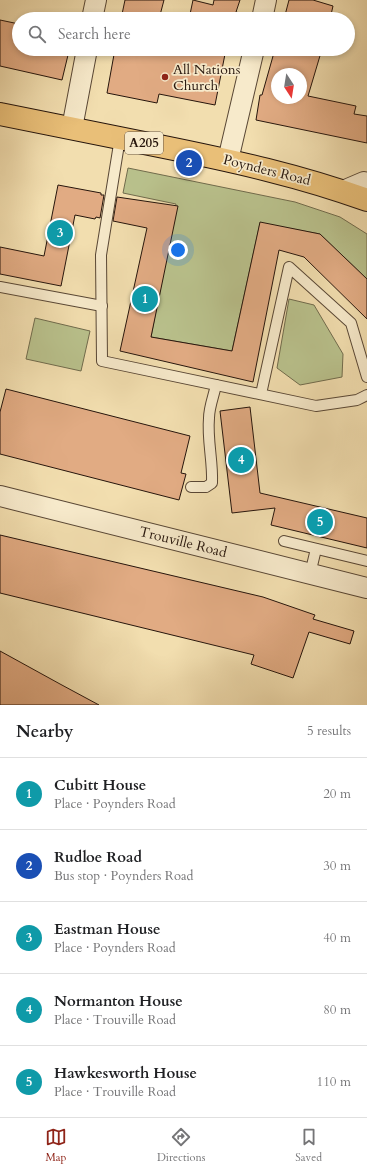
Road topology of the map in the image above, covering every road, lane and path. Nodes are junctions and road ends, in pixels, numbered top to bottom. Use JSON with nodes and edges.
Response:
{"nodes":[{"id":1,"x":96,"y":0,"type":"edge"},
{"id":2,"x":266,"y":0,"type":"edge"},
{"id":3,"x":93,"y":12,"type":"edge"},
{"id":4,"x":263,"y":12,"type":"edge"},
{"id":5,"x":86,"y":56,"type":"edge"},
{"id":6,"x":252,"y":56,"type":"edge"},
{"id":7,"x":0,"y":114,"type":"edge"},
{"id":8,"x":72,"y":128,"type":"junction"},
{"id":9,"x":120,"y":138,"type":"junction"},
{"id":10,"x":228,"y":160,"type":"junction"},
{"id":11,"x":367,"y":183,"type":"edge"},
{"id":12,"x":343,"y":191,"type":"junction"},
{"id":13,"x":367,"y":200,"type":"edge"},
{"id":14,"x":0,"y":287,"type":"edge"},
{"id":15,"x":102,"y":306,"type":"junction"},
{"id":16,"x":367,"y":376,"type":"edge"},
{"id":17,"x":216,"y":385,"type":"junction"},
{"id":18,"x":261,"y":394,"type":"junction"},
{"id":19,"x":367,"y":395,"type":"edge"},
{"id":20,"x":191,"y":487,"type":"dead end"},
{"id":21,"x":0,"y":496,"type":"edge"},
{"id":22,"x":284,"y":541,"type":"dead end"},
{"id":23,"x":316,"y":549,"type":"junction"},
{"id":24,"x":367,"y":561,"type":"edge"},
{"id":25,"x":310,"y":574,"type":"junction"},
{"id":26,"x":367,"y":588,"type":"edge"}],
"edges":[{"from":1,"to":3,"type":"street"},
{"from":2,"to":4,"type":"street"},
{"from":5,"to":8,"type":"street"},
{"from":6,"to":10,"type":"street"},
{"from":7,"to":8,"type":"highway","name":"Poynders Road","number":"A205"},
{"from":8,"to":9,"type":"highway","name":"Poynders Road","number":"A205"},
{"from":9,"to":10,"type":"highway","name":"Poynders Road","number":"A205"},
{"from":9,"to":15,"type":"lane"},
{"from":10,"to":12,"type":"highway","name":"Poynders Road","number":"A205"},
{"from":11,"to":12,"type":"street"},
{"from":12,"to":13,"type":"highway","name":"Poynders Road","number":"A205"},
{"from":14,"to":15,"type":"lane"},
{"from":15,"to":17,"type":"lane"},
{"from":16,"to":18,"type":"lane"},
{"from":17,"to":18,"type":"lane"},
{"from":17,"to":20,"type":"lane"},
{"from":18,"to":19,"type":"lane"},
{"from":21,"to":25,"type":"street","name":"Trouville Road"},
{"from":22,"to":23,"type":"lane"},
{"from":23,"to":24,"type":"lane"},
{"from":23,"to":25,"type":"lane"},
{"from":25,"to":26,"type":"street","name":"Trouville Road"}]}
